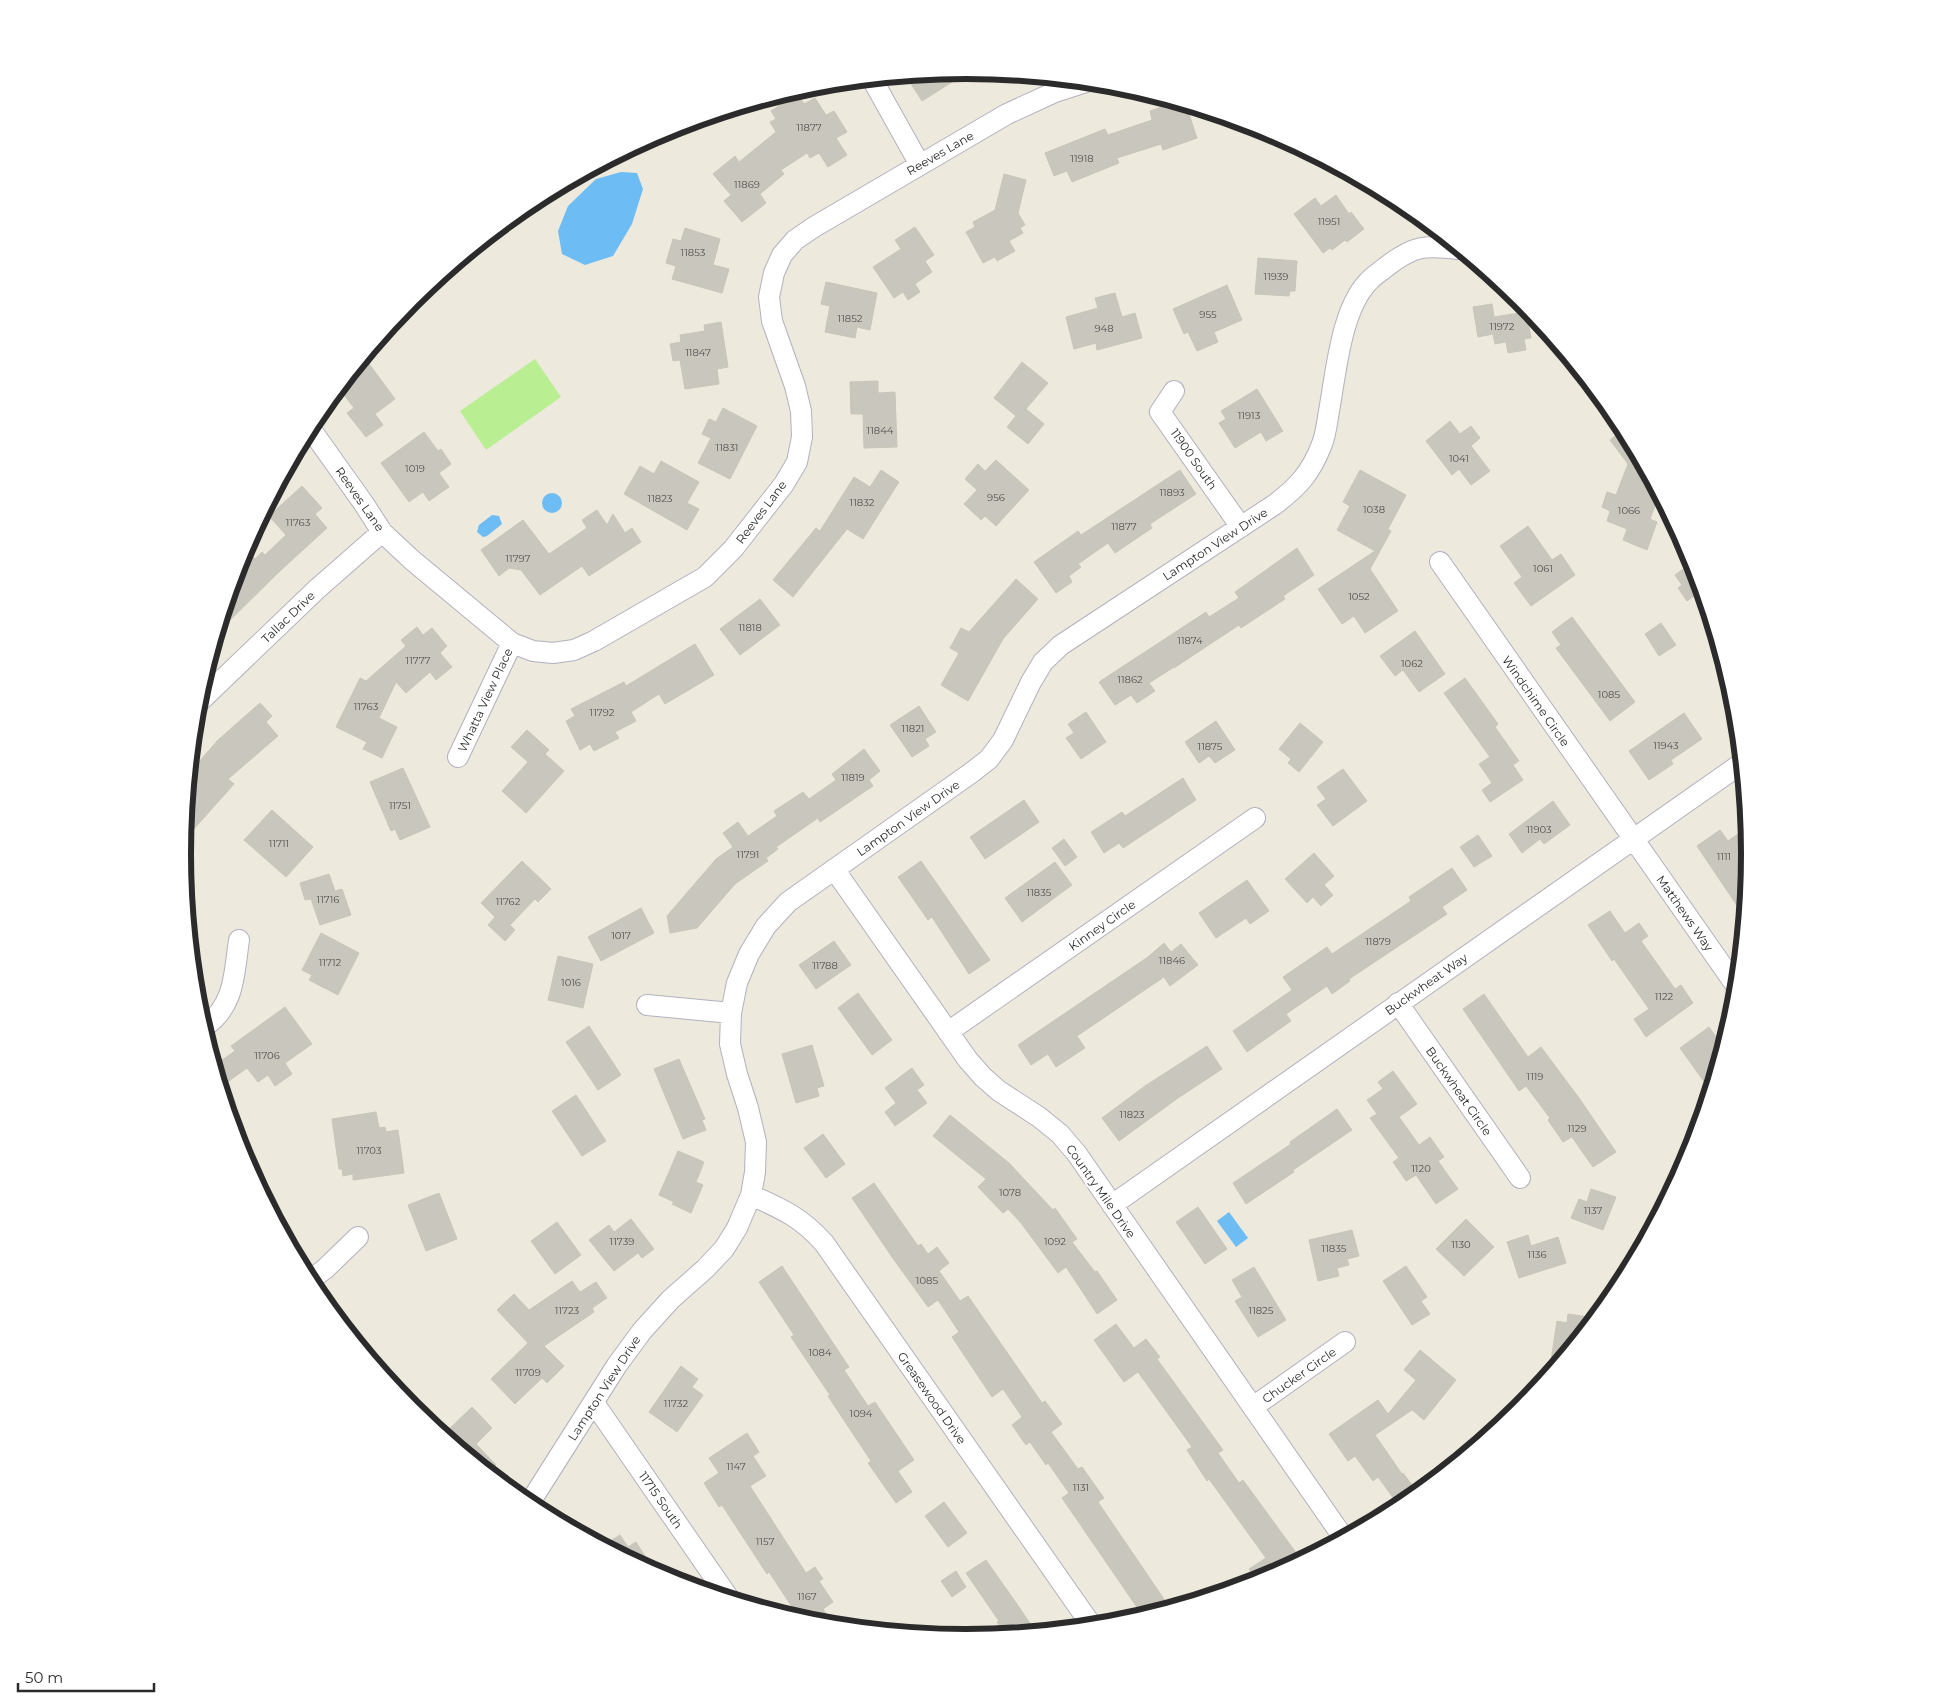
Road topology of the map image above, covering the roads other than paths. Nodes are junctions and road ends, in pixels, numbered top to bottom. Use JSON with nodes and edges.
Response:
{"nodes":[{"id":1,"x":875,"y":84,"type":"edge"},
{"id":2,"x":1074,"y":86,"type":"edge"},
{"id":3,"x":920,"y":165,"type":"junction"},
{"id":4,"x":1449,"y":248,"type":"edge"},
{"id":5,"x":1174,"y":391,"type":"dead end"},
{"id":6,"x":315,"y":435,"type":"edge"},
{"id":7,"x":1241,"y":527,"type":"junction"},
{"id":8,"x":382,"y":532,"type":"junction"},
{"id":9,"x":1440,"y":562,"type":"dead end"},
{"id":10,"x":512,"y":643,"type":"junction"},
{"id":11,"x":208,"y":693,"type":"edge"},
{"id":12,"x":458,"y":757,"type":"dead end"},
{"id":13,"x":1736,"y":767,"type":"edge"},
{"id":14,"x":1255,"y":818,"type":"dead end"},
{"id":15,"x":1633,"y":839,"type":"junction"},
{"id":16,"x":834,"y":869,"type":"junction"},
{"id":17,"x":239,"y":940,"type":"dead end"},
{"id":18,"x":1731,"y":979,"type":"edge"},
{"id":19,"x":1398,"y":1003,"type":"junction"},
{"id":20,"x":647,"y":1005,"type":"dead end"},
{"id":21,"x":731,"y":1012,"type":"junction"},
{"id":22,"x":210,"y":1022,"type":"edge"},
{"id":23,"x":948,"y":1032,"type":"junction"},
{"id":24,"x":1520,"y":1178,"type":"dead end"},
{"id":25,"x":751,"y":1195,"type":"junction"},
{"id":26,"x":1112,"y":1205,"type":"junction"},
{"id":27,"x":358,"y":1237,"type":"dead end"},
{"id":28,"x":316,"y":1276,"type":"edge"},
{"id":29,"x":1345,"y":1342,"type":"dead end"},
{"id":30,"x":594,"y":1403,"type":"junction"},
{"id":31,"x":1252,"y":1408,"type":"junction"},
{"id":32,"x":533,"y":1497,"type":"edge"},
{"id":33,"x":1341,"y":1532,"type":"edge"},
{"id":34,"x":723,"y":1590,"type":"edge"},
{"id":35,"x":1087,"y":1619,"type":"edge"}],
"edges":[{"from":1,"to":3,"type":"street"},
{"from":2,"to":3,"type":"street","name":"Reeves Lane"},
{"from":3,"to":10,"type":"street","name":"Reeves Lane"},
{"from":4,"to":7,"type":"street","name":"Lampton View Drive"},
{"from":5,"to":7,"type":"street","name":"11900 South"},
{"from":6,"to":8,"type":"street","name":"Reeves Lane"},
{"from":7,"to":16,"type":"street","name":"Lampton View Drive"},
{"from":8,"to":10,"type":"street","name":"Reeves Lane"},
{"from":8,"to":11,"type":"street","name":"Tallac Drive"},
{"from":9,"to":15,"type":"street","name":"Windchime Circle"},
{"from":10,"to":12,"type":"street","name":"Whatta View Place"},
{"from":13,"to":15,"type":"street","name":"Buckwheat Way"},
{"from":14,"to":23,"type":"street","name":"Kinney Circle"},
{"from":15,"to":18,"type":"street","name":"Matthews Way"},
{"from":15,"to":19,"type":"street","name":"Buckwheat Way"},
{"from":16,"to":21,"type":"street","name":"Lampton View Drive"},
{"from":16,"to":23,"type":"street","name":"Country Mile Drive"},
{"from":17,"to":22,"type":"street"},
{"from":19,"to":24,"type":"street","name":"Buckwheat Circle"},
{"from":19,"to":26,"type":"street","name":"Buckwheat Way"},
{"from":20,"to":21,"type":"street"},
{"from":21,"to":25,"type":"street","name":"Lampton View Drive"},
{"from":23,"to":26,"type":"street","name":"Country Mile Drive"},
{"from":25,"to":30,"type":"street","name":"Lampton View Drive"},
{"from":25,"to":35,"type":"street","name":"Greasewood Drive"},
{"from":26,"to":31,"type":"street","name":"Country Mile Drive"},
{"from":27,"to":28,"type":"street"},
{"from":29,"to":31,"type":"street","name":"Chucker Circle"},
{"from":30,"to":32,"type":"street","name":"Lampton View Drive"},
{"from":30,"to":34,"type":"street","name":"11715 South"},
{"from":31,"to":33,"type":"street","name":"Country Mile Drive"}]}
